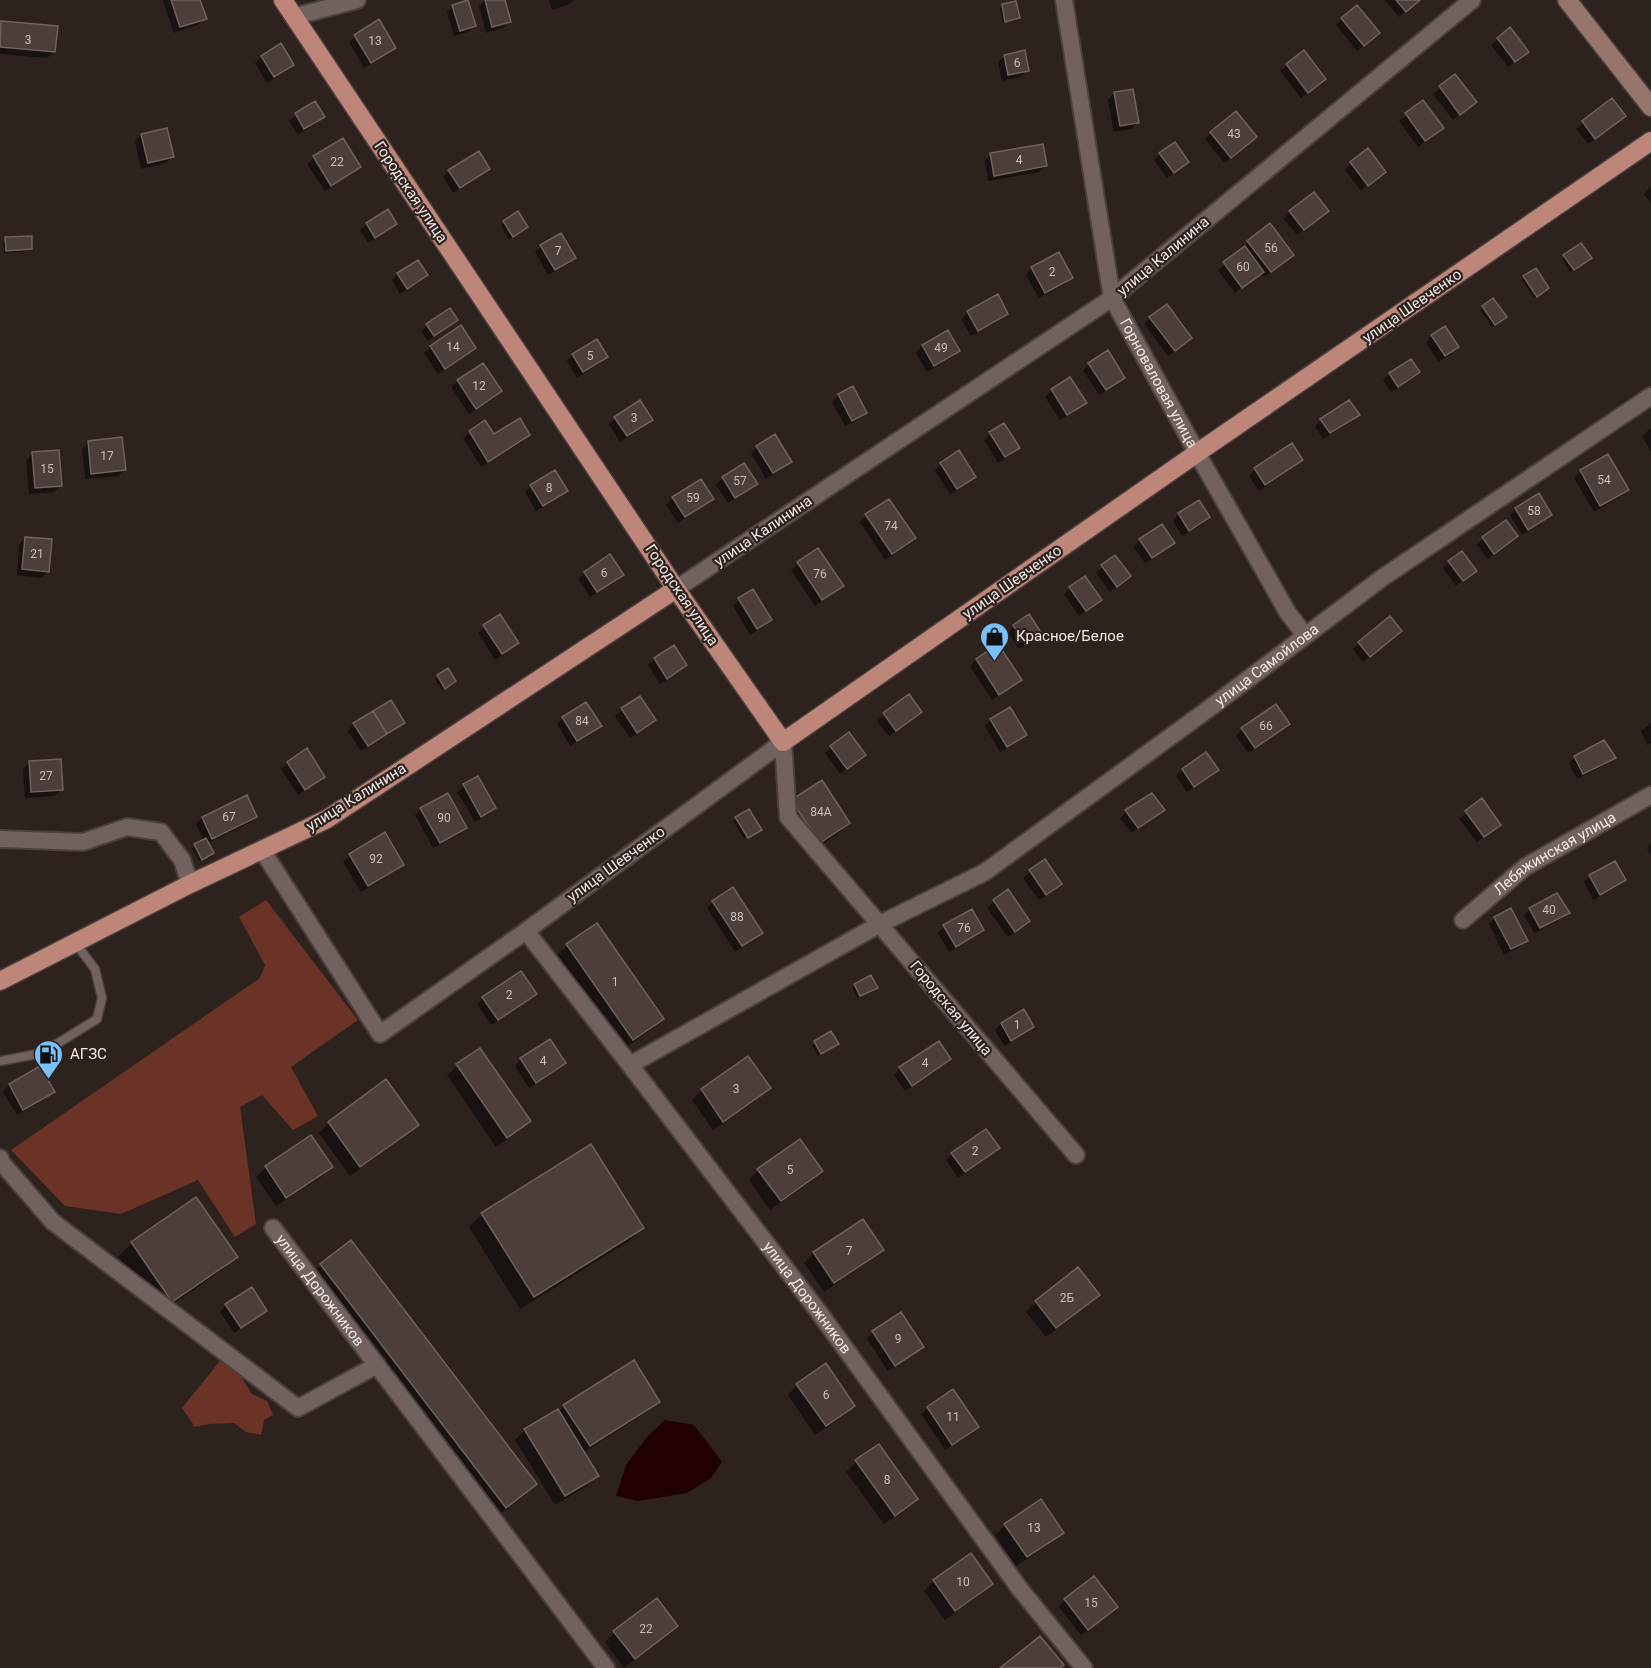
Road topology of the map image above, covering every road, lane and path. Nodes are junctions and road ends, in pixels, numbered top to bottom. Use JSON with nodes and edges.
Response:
{"nodes":[{"id":1,"x":283,"y":0,"type":"edge"},
{"id":2,"x":357,"y":0,"type":"edge"},
{"id":3,"x":1064,"y":0,"type":"edge"},
{"id":4,"x":1472,"y":0,"type":"edge"},
{"id":5,"x":1567,"y":0,"type":"edge"},
{"id":6,"x":293,"y":16,"type":"junction"},
{"id":7,"x":1651,"y":107,"type":"edge"},
{"id":8,"x":1651,"y":141,"type":"edge"},
{"id":9,"x":1112,"y":298,"type":"junction"},
{"id":10,"x":1651,"y":396,"type":"edge"},
{"id":11,"x":1197,"y":453,"type":"junction"},
{"id":12,"x":676,"y":589,"type":"junction"},
{"id":13,"x":1305,"y":635,"type":"junction"},
{"id":14,"x":783,"y":742,"type":"junction"},
{"id":15,"x":1651,"y":795,"type":"edge"},
{"id":16,"x":0,"y":839,"type":"edge"},
{"id":17,"x":262,"y":850,"type":"junction"},
{"id":18,"x":190,"y":884,"type":"junction"},
{"id":19,"x":1463,"y":920,"type":"dead end"},
{"id":20,"x":880,"y":924,"type":"junction"},
{"id":21,"x":526,"y":931,"type":"junction"},
{"id":22,"x":76,"y":944,"type":"junction"},
{"id":23,"x":0,"y":981,"type":"edge"},
{"id":24,"x":0,"y":1061,"type":"edge"},
{"id":25,"x":630,"y":1065,"type":"junction"},
{"id":26,"x":1076,"y":1155,"type":"dead end"},
{"id":27,"x":0,"y":1158,"type":"edge"},
{"id":28,"x":273,"y":1228,"type":"dead end"},
{"id":29,"x":377,"y":1365,"type":"junction"},
{"id":30,"x":606,"y":1668,"type":"edge"},
{"id":31,"x":1084,"y":1668,"type":"edge"}],
"edges":[{"from":1,"to":6,"type":"main road","name":"Городская улица"},
{"from":2,"to":6,"type":"street"},
{"from":3,"to":9,"type":"street","name":"Горноваловая улица"},
{"from":4,"to":9,"type":"street","name":"улица Калинина"},
{"from":5,"to":7,"type":"street"},
{"from":6,"to":12,"type":"main road","name":"Городская улица"},
{"from":8,"to":11,"type":"main road","name":"улица Шевченко"},
{"from":9,"to":11,"type":"street","name":"Горноваловая улица"},
{"from":9,"to":12,"type":"street","name":"улица Калинина"},
{"from":10,"to":13,"type":"street","name":"улица Самойлова"},
{"from":11,"to":13,"type":"street","name":"Горноваловая улица"},
{"from":11,"to":14,"type":"main road","name":"улица Шевченко"},
{"from":12,"to":14,"type":"main road","name":"Городская улица"},
{"from":12,"to":17,"type":"main road","name":"улица Калинина"},
{"from":13,"to":20,"type":"street","name":"улица Самойлова"},
{"from":14,"to":20,"type":"street","name":"Городская улица"},
{"from":14,"to":21,"type":"street","name":"улица Шевченко"},
{"from":15,"to":19,"type":"street","name":"Лебяжинская улица"},
{"from":16,"to":18,"type":"street"},
{"from":17,"to":18,"type":"main road","name":"улица Калинина"},
{"from":17,"to":21,"type":"street","name":"улица Шевченко"},
{"from":18,"to":22,"type":"main road","name":"улица Калинина"},
{"from":20,"to":25,"type":"street","name":"улица Самойлова"},
{"from":20,"to":26,"type":"street","name":"Городская улица"},
{"from":21,"to":25,"type":"street","name":"улица Дорожников"},
{"from":22,"to":23,"type":"main road","name":"улица Калинина"},
{"from":22,"to":24,"type":"lane"},
{"from":25,"to":31,"type":"street","name":"улица Дорожников"},
{"from":27,"to":29,"type":"street"},
{"from":28,"to":29,"type":"street","name":"улица Дорожников"},
{"from":29,"to":30,"type":"street","name":"улица Дорожников"}]}
